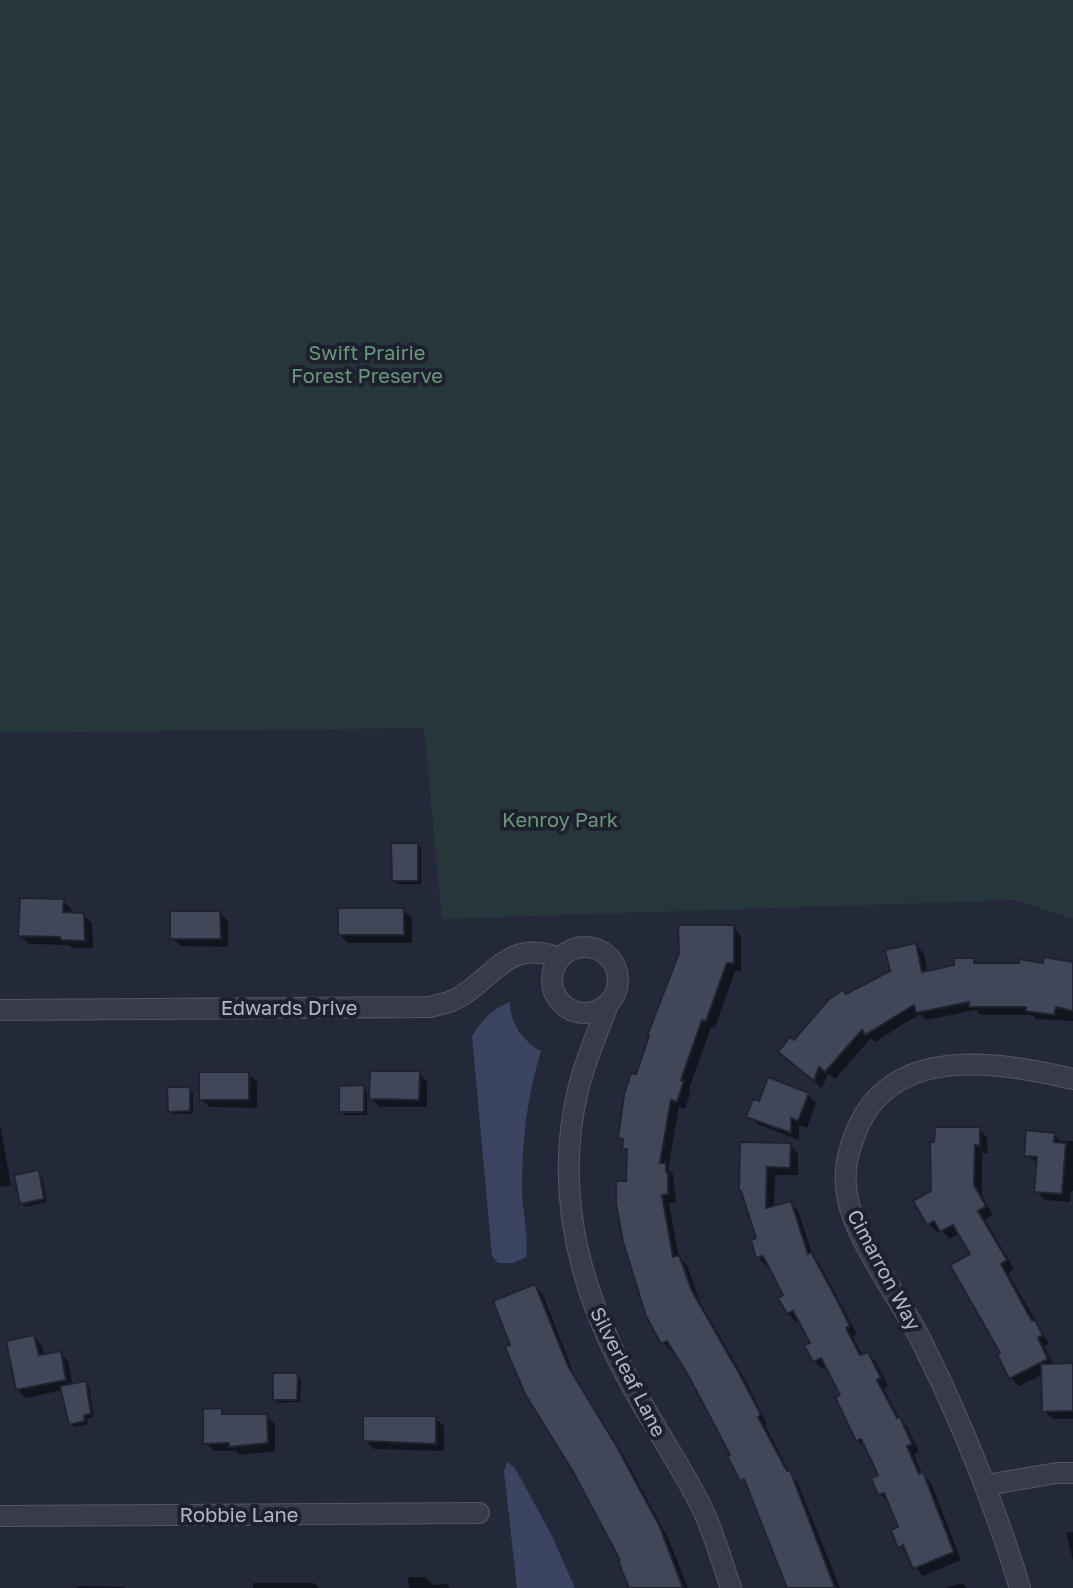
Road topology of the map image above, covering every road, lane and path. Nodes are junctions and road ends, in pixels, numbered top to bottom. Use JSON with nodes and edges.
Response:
{"nodes":[{"id":1,"x":560,"y":958,"type":"junction"},
{"id":2,"x":608,"y":1005,"type":"junction"},
{"id":3,"x":0,"y":1010,"type":"edge"},
{"id":4,"x":1073,"y":1079,"type":"edge"},
{"id":5,"x":1073,"y":1473,"type":"edge"},
{"id":6,"x":986,"y":1485,"type":"junction"},
{"id":7,"x":479,"y":1513,"type":"dead end"},
{"id":8,"x":0,"y":1516,"type":"edge"},
{"id":9,"x":731,"y":1588,"type":"edge"},
{"id":10,"x":1020,"y":1588,"type":"edge"}],
"edges":[{"from":1,"to":2,"type":"street"},
{"from":1,"to":2,"type":"street","name":"Silverleaf Lane"},
{"from":1,"to":3,"type":"street","name":"Edwards Drive"},
{"from":2,"to":9,"type":"street","name":"Silverleaf Lane"},
{"from":4,"to":6,"type":"street","name":"Cimarron Way"},
{"from":5,"to":6,"type":"street"},
{"from":6,"to":10,"type":"street","name":"Cimarron Way"},
{"from":7,"to":8,"type":"street","name":"Robbie Lane"}]}
